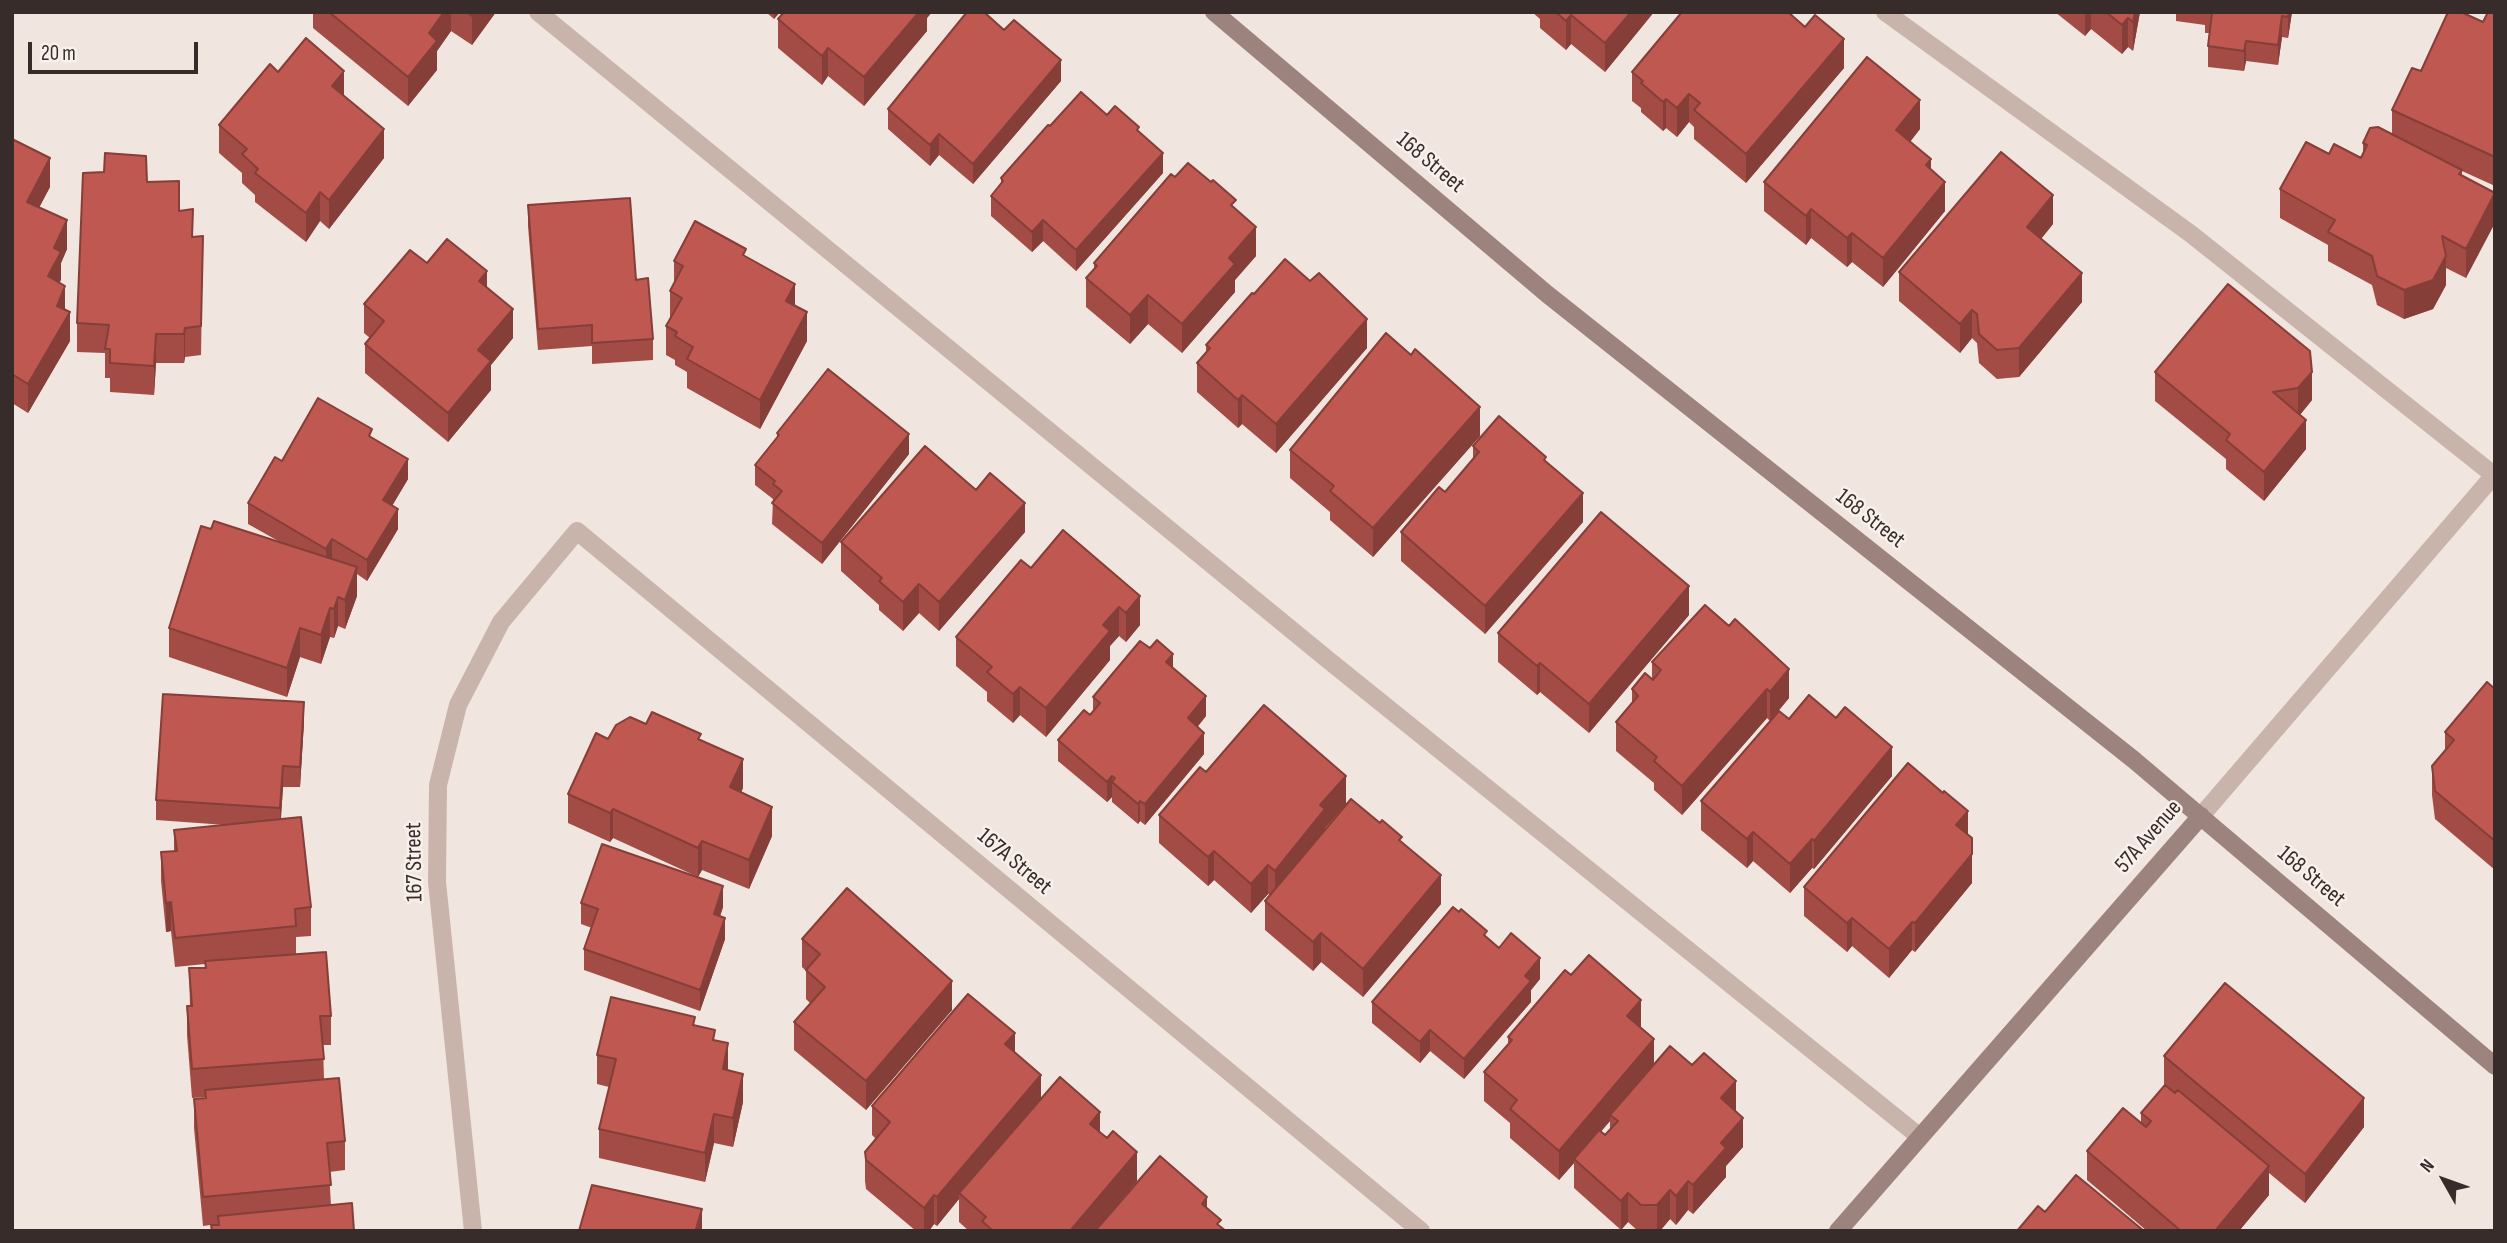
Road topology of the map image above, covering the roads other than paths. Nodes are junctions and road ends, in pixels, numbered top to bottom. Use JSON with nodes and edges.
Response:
{"nodes":[{"id":1,"x":538,"y":12,"type":"edge"},
{"id":2,"x":1214,"y":12,"type":"edge"},
{"id":3,"x":1885,"y":12,"type":"edge"},
{"id":4,"x":2494,"y":475,"type":"edge"},
{"id":5,"x":577,"y":531,"type":"joint"},
{"id":6,"x":2200,"y":816,"type":"junction"},
{"id":7,"x":2495,"y":1066,"type":"edge"},
{"id":8,"x":1920,"y":1137,"type":"junction"},
{"id":9,"x":473,"y":1231,"type":"edge"},
{"id":10,"x":1421,"y":1231,"type":"edge"},
{"id":11,"x":1838,"y":1231,"type":"edge"}],
"edges":[{"from":1,"to":8,"type":"street"},
{"from":2,"to":6,"type":"main road","name":"168 Street"},
{"from":3,"to":4,"type":"street"},
{"from":4,"to":6,"type":"street","name":"57A Avenue"},
{"from":5,"to":9,"type":"street","name":"167 Street"},
{"from":5,"to":10,"type":"street","name":"167A Street"},
{"from":6,"to":7,"type":"main road","name":"168 Street"},
{"from":6,"to":8,"type":"main road","name":"57A Avenue"},
{"from":8,"to":11,"type":"main road","name":"57A Avenue"}]}
